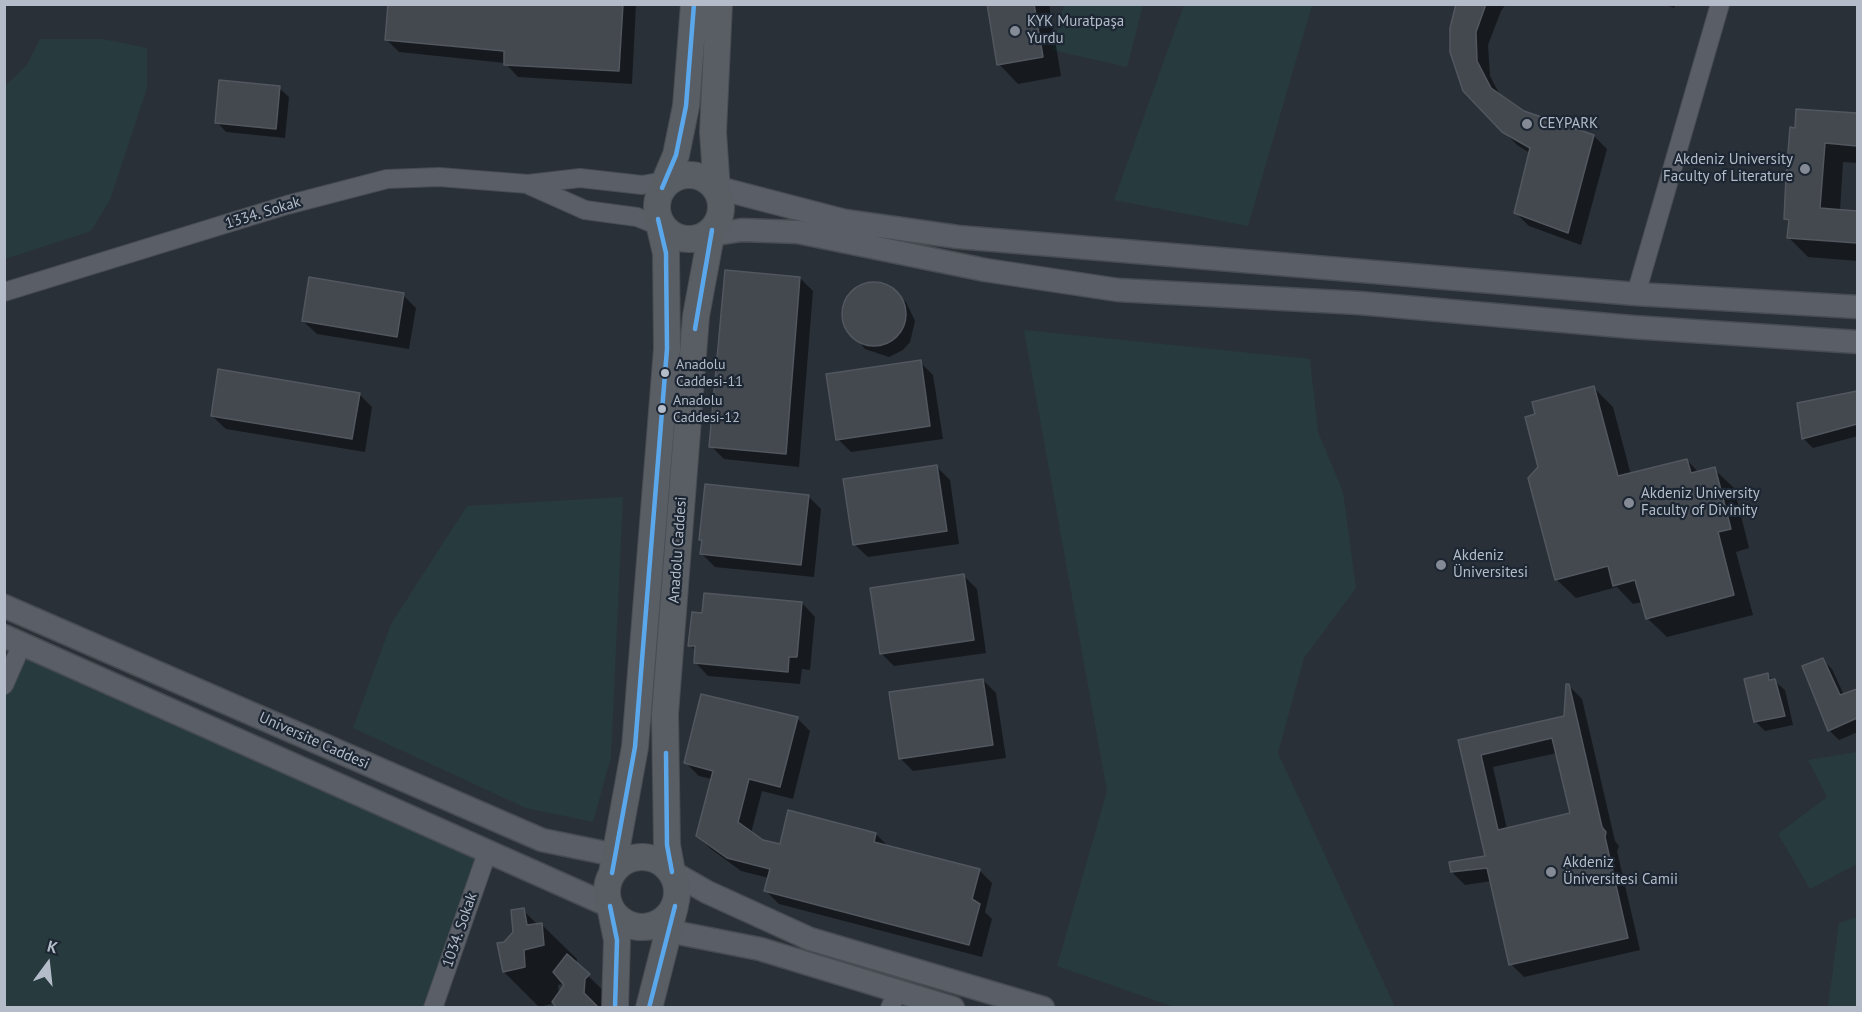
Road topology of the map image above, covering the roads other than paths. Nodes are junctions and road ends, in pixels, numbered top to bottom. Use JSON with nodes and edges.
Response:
{"nodes":[{"id":1,"x":694,"y":4,"type":"edge"},
{"id":2,"x":719,"y":4,"type":"edge"},
{"id":3,"x":1720,"y":4,"type":"edge"},
{"id":4,"x":666,"y":183,"type":"junction"},
{"id":5,"x":528,"y":184,"type":"junction"},
{"id":6,"x":714,"y":186,"type":"junction"},
{"id":7,"x":661,"y":224,"type":"junction"},
{"id":8,"x":709,"y":234,"type":"junction"},
{"id":9,"x":4,"y":292,"type":"edge"},
{"id":10,"x":1636,"y":294,"type":"junction"},
{"id":11,"x":1857,"y":307,"type":"edge"},
{"id":12,"x":1857,"y":342,"type":"edge"},
{"id":13,"x":4,"y":606,"type":"edge"},
{"id":14,"x":13,"y":640,"type":"edge"},
{"id":15,"x":4,"y":685,"type":"edge"},
{"id":16,"x":487,"y":853,"type":"junction"},
{"id":17,"x":619,"y":863,"type":"junction"},
{"id":18,"x":672,"y":872,"type":"junction"},
{"id":19,"x":610,"y":906,"type":"junction"},
{"id":20,"x":658,"y":929,"type":"junction"},
{"id":21,"x":894,"y":999,"type":"edge"},
{"id":22,"x":433,"y":1008,"type":"edge"},
{"id":23,"x":615,"y":1008,"type":"edge"},
{"id":24,"x":649,"y":1008,"type":"edge"},
{"id":25,"x":953,"y":1008,"type":"edge"},
{"id":26,"x":1043,"y":1008,"type":"edge"}],
"edges":[{"from":1,"to":4,"type":"main road"},
{"from":2,"to":6,"type":"main road"},
{"from":3,"to":10,"type":"street"},
{"from":4,"to":5,"type":"street","name":"1334. Sokak"},
{"from":4,"to":6,"type":"main road"},
{"from":4,"to":7,"type":"main road"},
{"from":5,"to":7,"type":"street","name":"1334. Sokak"},
{"from":5,"to":9,"type":"street","name":"1334. Sokak"},
{"from":6,"to":8,"type":"main road"},
{"from":6,"to":10,"type":"street"},
{"from":7,"to":8,"type":"main road"},
{"from":7,"to":17,"type":"main road","name":"Anadolu Caddesi"},
{"from":8,"to":12,"type":"street"},
{"from":8,"to":18,"type":"main road","name":"Anadolu Caddesi"},
{"from":10,"to":11,"type":"street"},
{"from":13,"to":17,"type":"street","name":"Universite Caddesi"},
{"from":14,"to":15,"type":"street"},
{"from":14,"to":16,"type":"street","name":"Universite Caddesi"},
{"from":16,"to":19,"type":"street","name":"Universite Caddesi"},
{"from":16,"to":22,"type":"street","name":"1034. Sokak"},
{"from":17,"to":18,"type":"main road"},
{"from":17,"to":19,"type":"main road"},
{"from":18,"to":20,"type":"main road"},
{"from":18,"to":26,"type":"street"},
{"from":19,"to":20,"type":"main road"},
{"from":19,"to":23,"type":"main road"},
{"from":20,"to":21,"type":"street"},
{"from":20,"to":24,"type":"main road"},
{"from":21,"to":25,"type":"street"}]}
